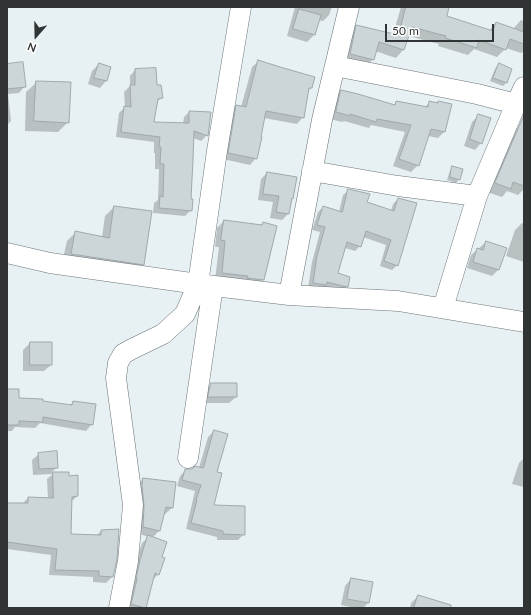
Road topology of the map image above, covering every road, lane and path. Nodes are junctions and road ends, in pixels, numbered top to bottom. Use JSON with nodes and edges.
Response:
{"nodes":[{"id":1,"x":241,"y":7,"type":"edge"},
{"id":2,"x":349,"y":7,"type":"edge"},
{"id":3,"x":335,"y":66,"type":"junction"},
{"id":4,"x":520,"y":95,"type":"edge"},
{"id":5,"x":312,"y":171,"type":"junction"},
{"id":6,"x":476,"y":196,"type":"junction"},
{"id":7,"x":7,"y":253,"type":"edge"},
{"id":8,"x":206,"y":285,"type":"junction"},
{"id":9,"x":289,"y":295,"type":"junction"},
{"id":10,"x":443,"y":308,"type":"junction"},
{"id":11,"x":524,"y":322,"type":"edge"},
{"id":12,"x":188,"y":458,"type":"dead end"},
{"id":13,"x":119,"y":608,"type":"edge"}],
"edges":[{"from":1,"to":8,"type":"street"},
{"from":2,"to":3,"type":"street"},
{"from":3,"to":4,"type":"street"},
{"from":3,"to":5,"type":"street"},
{"from":4,"to":6,"type":"street"},
{"from":5,"to":6,"type":"street"},
{"from":5,"to":9,"type":"street"},
{"from":6,"to":10,"type":"street"},
{"from":7,"to":8,"type":"street"},
{"from":8,"to":9,"type":"street"},
{"from":8,"to":12,"type":"street"},
{"from":8,"to":13,"type":"street"},
{"from":9,"to":10,"type":"street"},
{"from":10,"to":11,"type":"street"}]}
